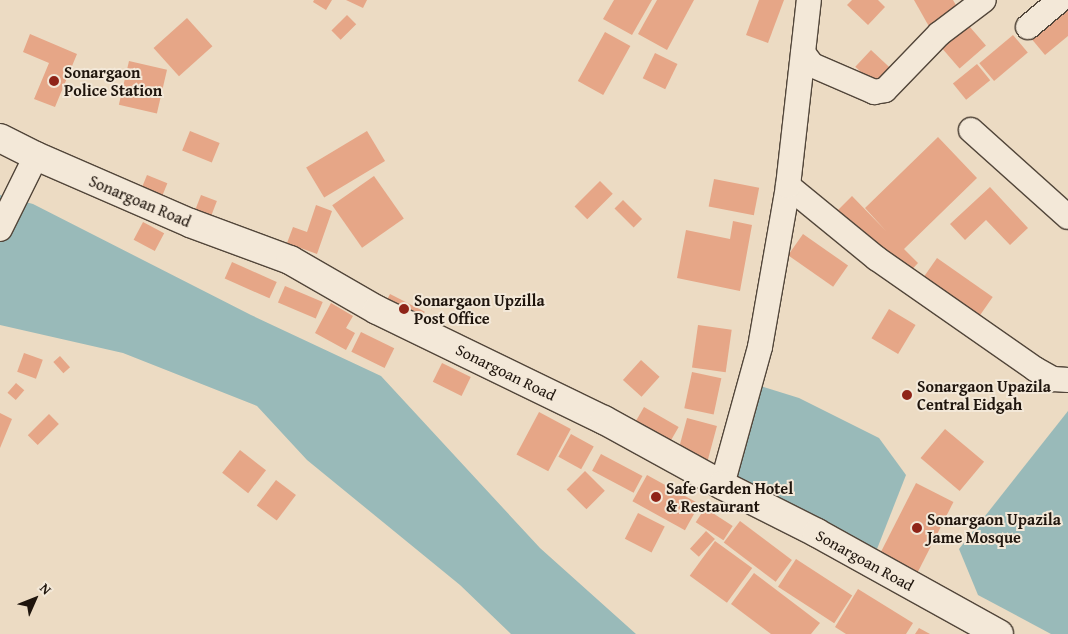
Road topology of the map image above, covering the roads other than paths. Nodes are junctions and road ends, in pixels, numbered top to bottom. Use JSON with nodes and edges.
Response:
{"nodes":[{"id":1,"x":809,"y":0,"type":"edge"},
{"id":2,"x":984,"y":0,"type":"edge"},
{"id":3,"x":1060,"y":0,"type":"edge"},
{"id":4,"x":1028,"y":27,"type":"dead end"},
{"id":5,"x":802,"y":53,"type":"junction"},
{"id":6,"x":971,"y":130,"type":"dead end"},
{"id":7,"x":0,"y":138,"type":"edge"},
{"id":8,"x":31,"y":166,"type":"junction"},
{"id":9,"x":788,"y":186,"type":"junction"},
{"id":10,"x":1068,"y":217,"type":"edge"},
{"id":11,"x":0,"y":229,"type":"edge"},
{"id":12,"x":1068,"y":380,"type":"edge"},
{"id":13,"x":722,"y":485,"type":"junction"},
{"id":14,"x":999,"y":634,"type":"edge"}],
"edges":[{"from":1,"to":5,"type":"street"},
{"from":2,"to":5,"type":"street"},
{"from":3,"to":4,"type":"street"},
{"from":5,"to":9,"type":"street"},
{"from":6,"to":10,"type":"street"},
{"from":7,"to":8,"type":"main road","name":"Sonargoan Road"},
{"from":8,"to":11,"type":"street"},
{"from":8,"to":13,"type":"main road","name":"Sonargoan Road"},
{"from":9,"to":12,"type":"street"},
{"from":9,"to":13,"type":"street"},
{"from":13,"to":14,"type":"main road","name":"Sonargoan Road"}]}
